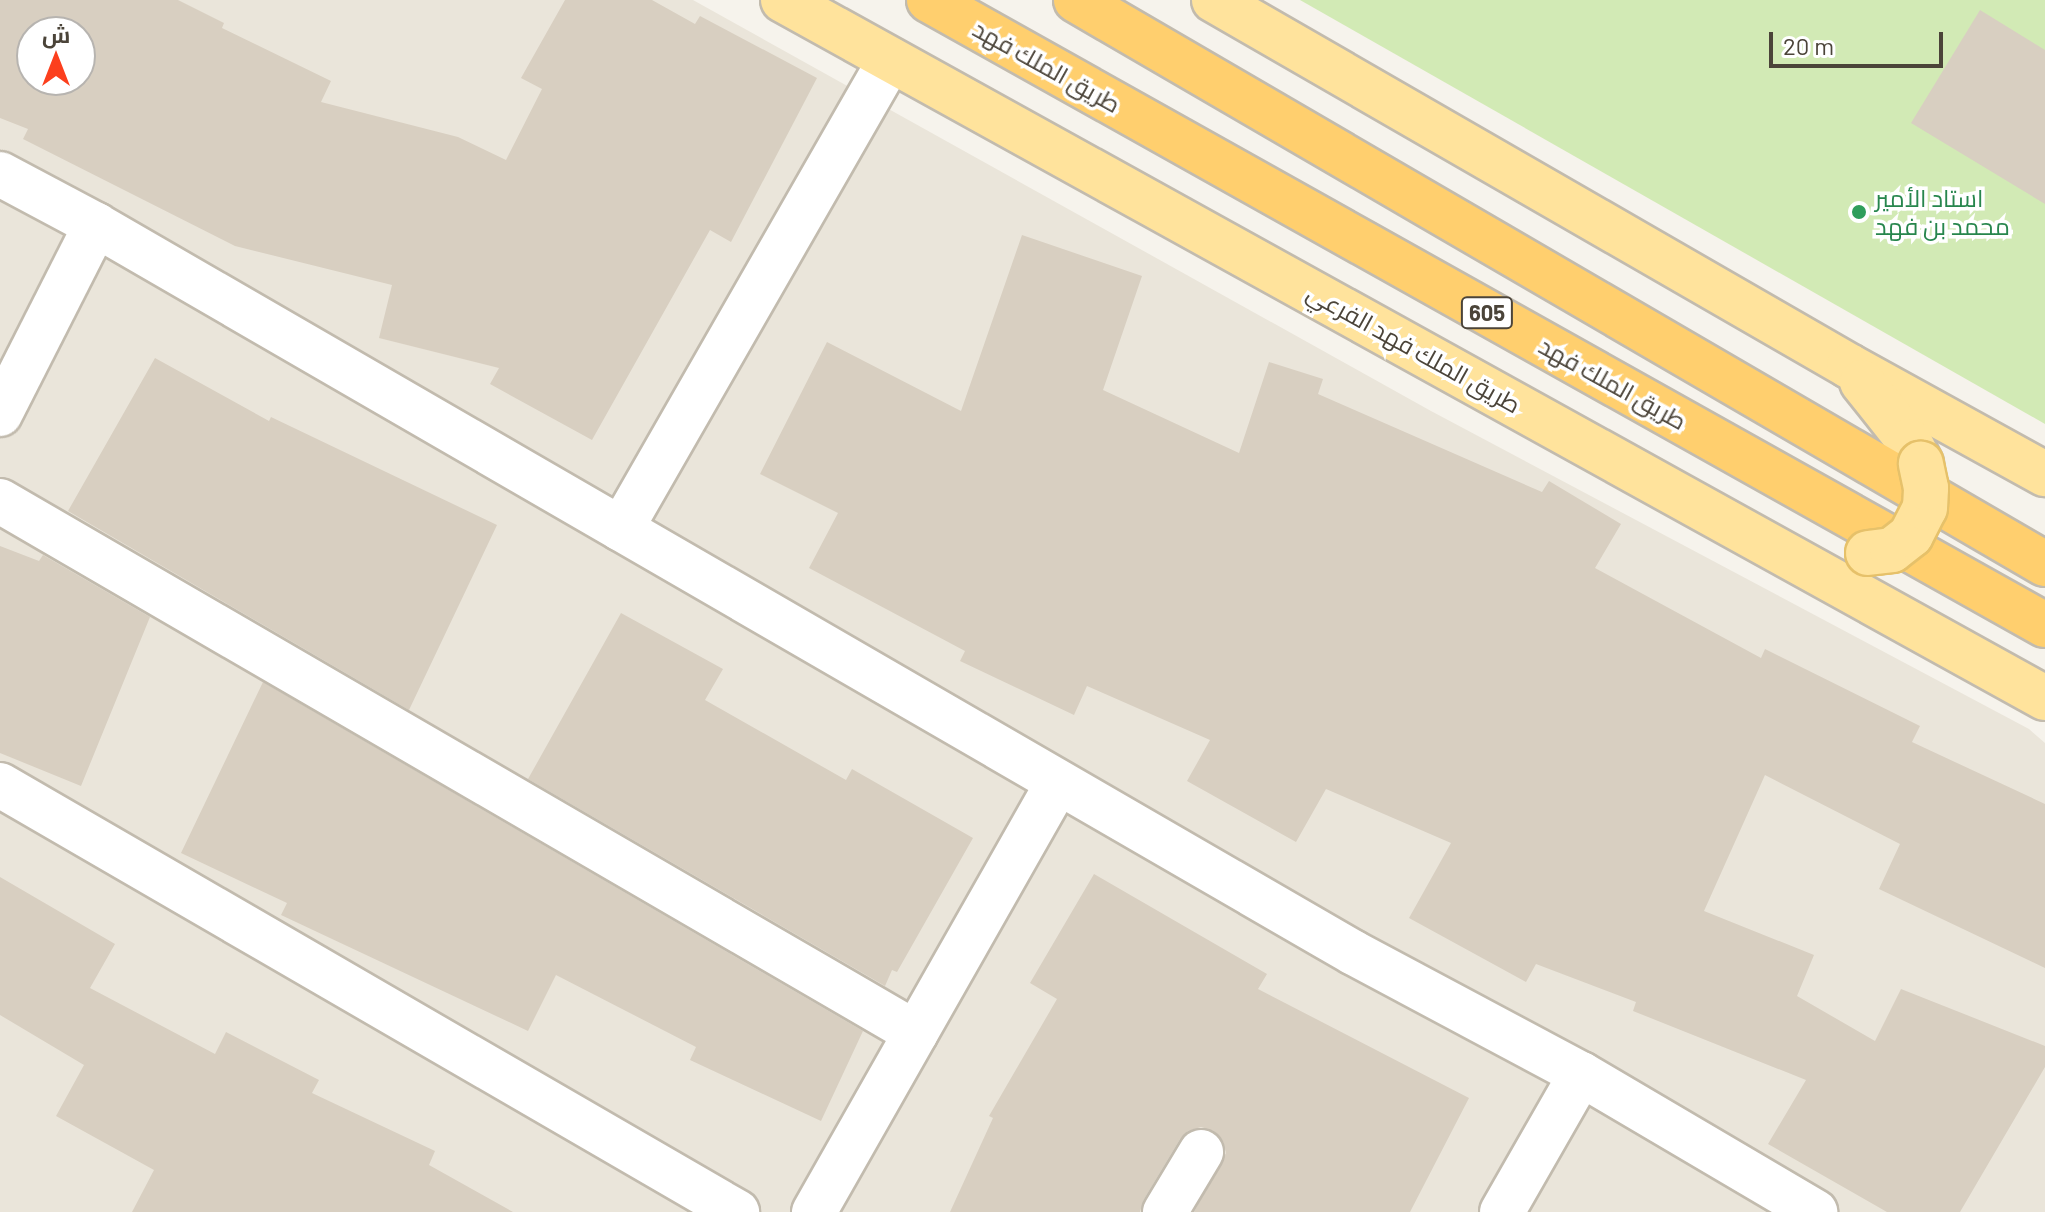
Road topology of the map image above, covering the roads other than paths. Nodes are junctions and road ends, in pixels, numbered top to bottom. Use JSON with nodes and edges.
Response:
{"nodes":[{"id":1,"x":783,"y":0,"type":"edge"},
{"id":2,"x":929,"y":0,"type":"edge"},
{"id":3,"x":1076,"y":0,"type":"edge"},
{"id":4,"x":1214,"y":0,"type":"edge"},
{"id":5,"x":890,"y":60,"type":"junction"},
{"id":6,"x":0,"y":174,"type":"edge"},
{"id":7,"x":96,"y":225,"type":"junction"},
{"id":8,"x":1849,"y":366,"type":"junction"},
{"id":9,"x":0,"y":414,"type":"edge"},
{"id":10,"x":2045,"y":474,"type":"edge"},
{"id":11,"x":0,"y":501,"type":"edge"},
{"id":12,"x":621,"y":529,"type":"junction"},
{"id":13,"x":1749,"y":532,"type":"junction"},
{"id":14,"x":2045,"y":564,"type":"edge"},
{"id":15,"x":2045,"y":625,"type":"edge"},
{"id":16,"x":2045,"y":698,"type":"edge"},
{"id":17,"x":1058,"y":782,"type":"junction"},
{"id":18,"x":0,"y":785,"type":"edge"},
{"id":19,"x":916,"y":1033,"type":"junction"},
{"id":20,"x":1581,"y":1074,"type":"junction"},
{"id":21,"x":1201,"y":1152,"type":"dead end"},
{"id":22,"x":737,"y":1212,"type":"edge"},
{"id":23,"x":814,"y":1212,"type":"edge"},
{"id":24,"x":1165,"y":1212,"type":"edge"},
{"id":25,"x":1502,"y":1212,"type":"edge"},
{"id":26,"x":1815,"y":1212,"type":"edge"}],
"edges":[{"from":1,"to":5,"type":"main road","name":"طريق الملك فهد الفرعي"},
{"from":2,"to":15,"type":"highway","name":"طريق الملك فهد","number":"605"},
{"from":3,"to":14,"type":"highway","number":"605"},
{"from":4,"to":8,"type":"main road"},
{"from":5,"to":12,"type":"street"},
{"from":5,"to":13,"type":"main road","name":"طريق الملك فهد الفرعي"},
{"from":6,"to":7,"type":"street"},
{"from":7,"to":9,"type":"street"},
{"from":7,"to":12,"type":"street"},
{"from":8,"to":10,"type":"main road"},
{"from":8,"to":13,"type":"main road","bridge":true},
{"from":11,"to":19,"type":"street"},
{"from":12,"to":17,"type":"street"},
{"from":13,"to":16,"type":"main road","name":"طريق الملك فهد الفرعي"},
{"from":17,"to":19,"type":"street"},
{"from":17,"to":20,"type":"street"},
{"from":18,"to":22,"type":"street"},
{"from":19,"to":23,"type":"street"},
{"from":20,"to":25,"type":"street"},
{"from":20,"to":26,"type":"street"},
{"from":21,"to":24,"type":"street"}]}
